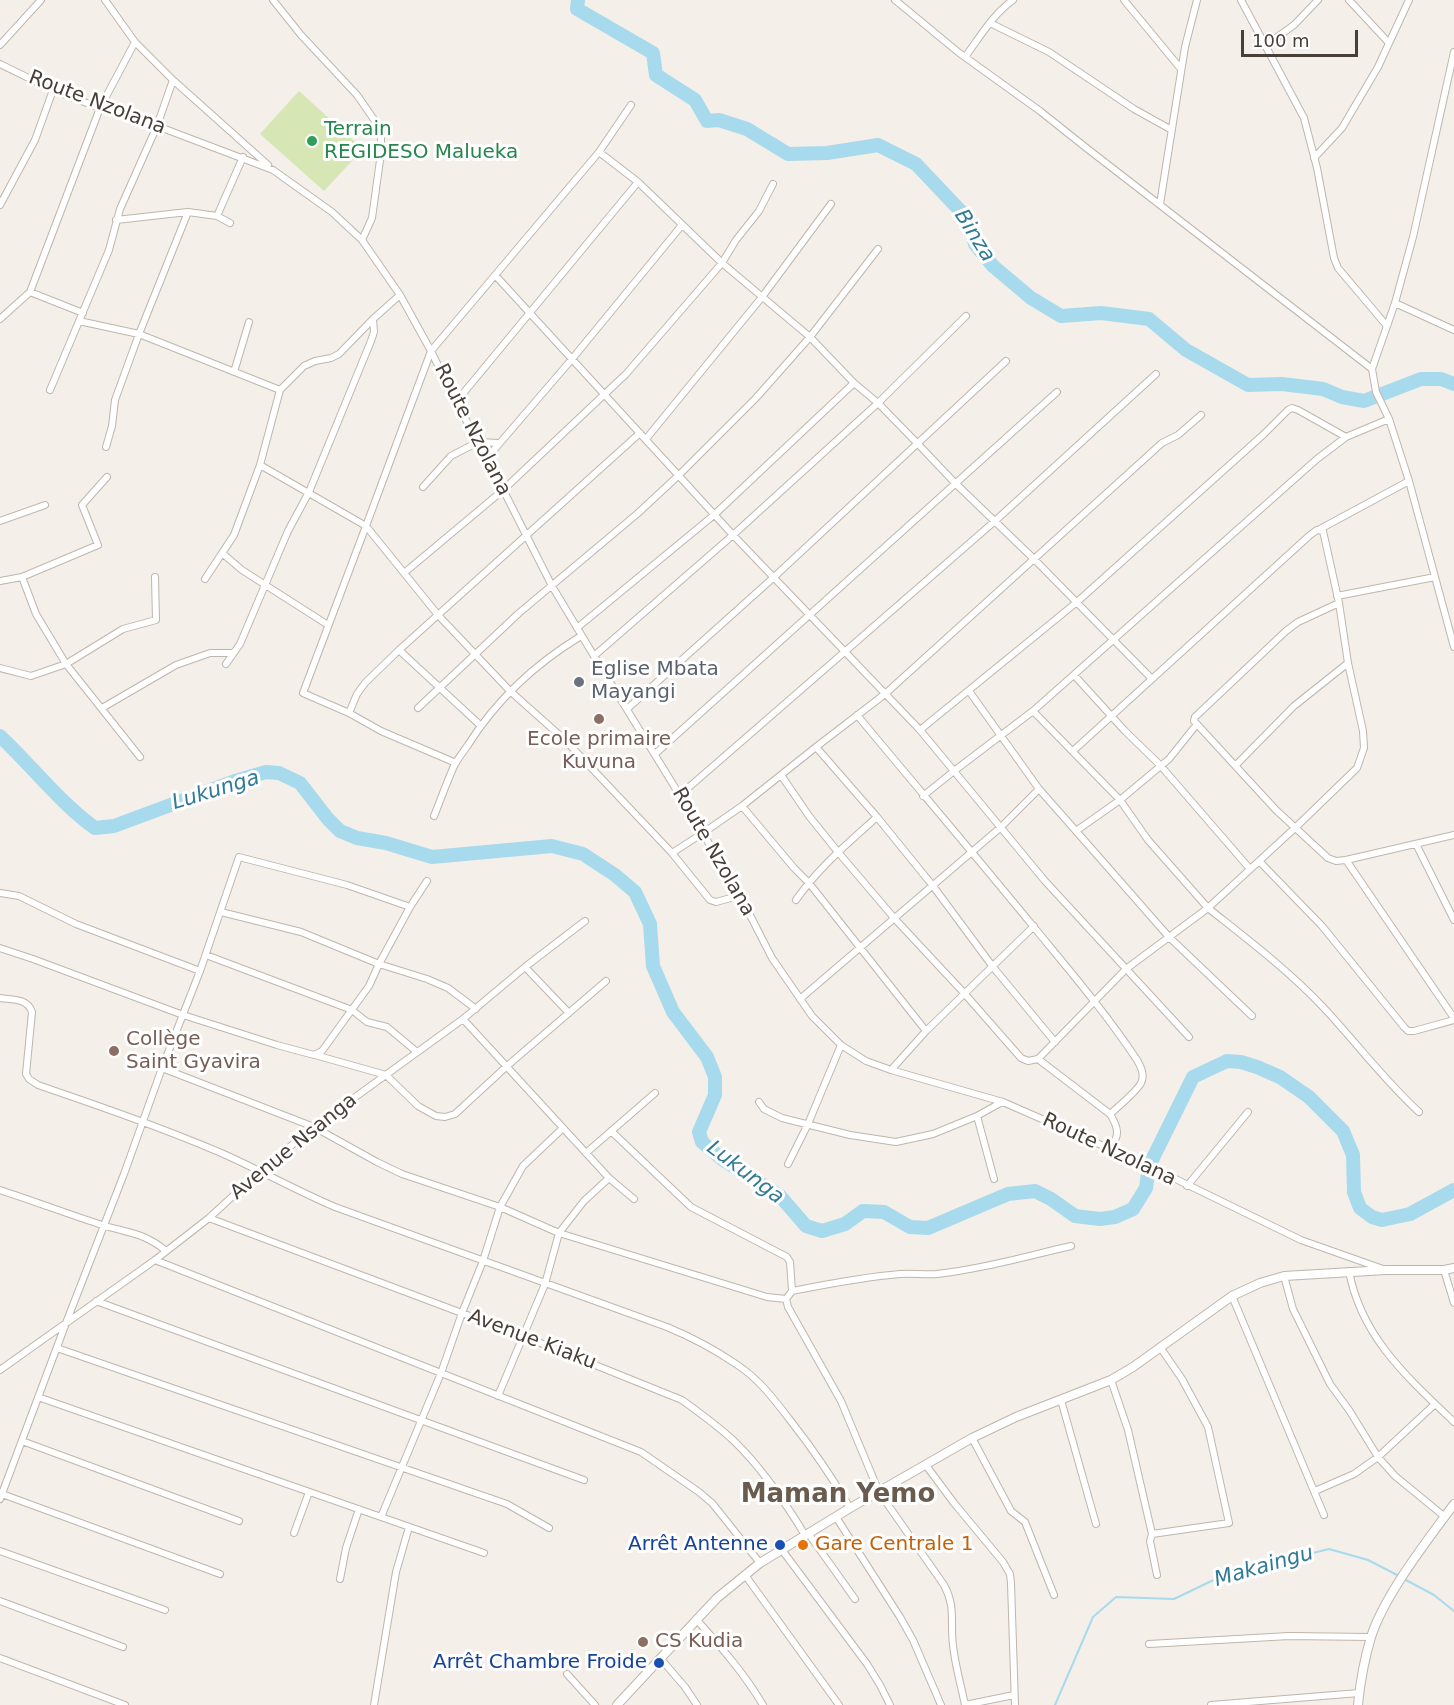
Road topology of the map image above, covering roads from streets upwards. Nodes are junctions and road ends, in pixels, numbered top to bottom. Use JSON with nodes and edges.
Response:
{"nodes":[{"id":1,"x":41,"y":0,"type":"edge"},
{"id":2,"x":105,"y":0,"type":"edge"},
{"id":3,"x":273,"y":0,"type":"edge"},
{"id":4,"x":894,"y":0,"type":"edge"},
{"id":5,"x":1013,"y":0,"type":"edge"},
{"id":6,"x":1124,"y":0,"type":"edge"},
{"id":7,"x":1197,"y":0,"type":"edge"},
{"id":8,"x":1241,"y":0,"type":"edge"},
{"id":9,"x":1318,"y":0,"type":"edge"},
{"id":10,"x":1349,"y":0,"type":"edge"},
{"id":11,"x":1409,"y":0,"type":"edge"},
{"id":12,"x":990,"y":23,"type":"junction"},
{"id":13,"x":135,"y":42,"type":"junction"},
{"id":14,"x":1389,"y":43,"type":"junction"},
{"id":15,"x":0,"y":45,"type":"edge"},
{"id":16,"x":1266,"y":45,"type":"junction"},
{"id":17,"x":1454,"y":52,"type":"edge"},
{"id":18,"x":965,"y":57,"type":"junction"},
{"id":19,"x":0,"y":64,"type":"edge"},
{"id":20,"x":1181,"y":69,"type":"junction"},
{"id":21,"x":173,"y":80,"type":"junction"},
{"id":22,"x":53,"y":90,"type":"junction"},
{"id":23,"x":631,"y":105,"type":"dead end"},
{"id":24,"x":100,"y":108,"type":"junction"},
{"id":25,"x":157,"y":126,"type":"junction"},
{"id":26,"x":1170,"y":129,"type":"junction"},
{"id":27,"x":599,"y":152,"type":"junction"},
{"id":28,"x":243,"y":157,"type":"junction"},
{"id":29,"x":1314,"y":158,"type":"junction"},
{"id":30,"x":273,"y":170,"type":"junction"},
{"id":31,"x":638,"y":182,"type":"junction"},
{"id":32,"x":773,"y":184,"type":"dead end"},
{"id":33,"x":831,"y":204,"type":"dead end"},
{"id":34,"x":1160,"y":204,"type":"junction"},
{"id":35,"x":0,"y":205,"type":"edge"},
{"id":36,"x":188,"y":212,"type":"junction"},
{"id":37,"x":217,"y":216,"type":"junction"},
{"id":38,"x":116,"y":220,"type":"junction"},
{"id":39,"x":230,"y":223,"type":"dead end"},
{"id":40,"x":682,"y":225,"type":"junction"},
{"id":41,"x":362,"y":240,"type":"junction"},
{"id":42,"x":878,"y":249,"type":"dead end"},
{"id":43,"x":722,"y":262,"type":"junction"},
{"id":44,"x":495,"y":275,"type":"junction"},
{"id":45,"x":30,"y":292,"type":"junction"},
{"id":46,"x":400,"y":295,"type":"junction"},
{"id":47,"x":762,"y":297,"type":"junction"},
{"id":48,"x":1395,"y":303,"type":"junction"},
{"id":49,"x":83,"y":313,"type":"junction"},
{"id":50,"x":529,"y":314,"type":"junction"},
{"id":51,"x":966,"y":316,"type":"dead end"},
{"id":52,"x":0,"y":319,"type":"edge"},
{"id":53,"x":373,"y":319,"type":"junction"},
{"id":54,"x":79,"y":321,"type":"junction"},
{"id":55,"x":249,"y":322,"type":"dead end"},
{"id":56,"x":1387,"y":326,"type":"junction"},
{"id":57,"x":1454,"y":330,"type":"edge"},
{"id":58,"x":139,"y":334,"type":"junction"},
{"id":59,"x":810,"y":337,"type":"junction"},
{"id":60,"x":431,"y":351,"type":"junction"},
{"id":61,"x":572,"y":359,"type":"junction"},
{"id":62,"x":1006,"y":361,"type":"dead end"},
{"id":63,"x":1372,"y":369,"type":"junction"},
{"id":64,"x":234,"y":372,"type":"junction"},
{"id":65,"x":1156,"y":374,"type":"dead end"},
{"id":66,"x":854,"y":383,"type":"junction"},
{"id":67,"x":50,"y":390,"type":"dead end"},
{"id":68,"x":280,"y":390,"type":"junction"},
{"id":69,"x":1057,"y":392,"type":"dead end"},
{"id":70,"x":605,"y":395,"type":"junction"},
{"id":71,"x":456,"y":402,"type":"junction"},
{"id":72,"x":878,"y":404,"type":"junction"},
{"id":73,"x":1201,"y":415,"type":"dead end"},
{"id":74,"x":1389,"y":419,"type":"junction"},
{"id":75,"x":640,"y":433,"type":"junction"},
{"id":76,"x":1346,"y":436,"type":"junction"},
{"id":77,"x":646,"y":439,"type":"junction"},
{"id":78,"x":478,"y":442,"type":"junction"},
{"id":79,"x":499,"y":443,"type":"junction"},
{"id":80,"x":917,"y":443,"type":"junction"},
{"id":81,"x":106,"y":447,"type":"dead end"},
{"id":82,"x":487,"y":458,"type":"junction"},
{"id":83,"x":260,"y":465,"type":"junction"},
{"id":84,"x":679,"y":475,"type":"junction"},
{"id":85,"x":107,"y":477,"type":"dead end"},
{"id":86,"x":1409,"y":481,"type":"junction"},
{"id":87,"x":955,"y":483,"type":"junction"},
{"id":88,"x":423,"y":487,"type":"dead end"},
{"id":89,"x":502,"y":491,"type":"junction"},
{"id":90,"x":309,"y":492,"type":"junction"},
{"id":91,"x":45,"y":505,"type":"dead end"},
{"id":92,"x":714,"y":515,"type":"junction"},
{"id":93,"x":0,"y":521,"type":"edge"},
{"id":94,"x":995,"y":521,"type":"junction"},
{"id":95,"x":366,"y":526,"type":"junction"},
{"id":96,"x":1320,"y":530,"type":"junction"},
{"id":97,"x":733,"y":535,"type":"junction"},
{"id":98,"x":526,"y":536,"type":"junction"},
{"id":99,"x":222,"y":553,"type":"junction"},
{"id":100,"x":1035,"y":559,"type":"junction"},
{"id":101,"x":404,"y":573,"type":"junction"},
{"id":102,"x":22,"y":577,"type":"junction"},
{"id":103,"x":155,"y":577,"type":"dead end"},
{"id":104,"x":1435,"y":577,"type":"junction"},
{"id":105,"x":773,"y":578,"type":"junction"},
{"id":106,"x":205,"y":579,"type":"dead end"},
{"id":107,"x":0,"y":581,"type":"edge"},
{"id":108,"x":264,"y":585,"type":"junction"},
{"id":109,"x":552,"y":586,"type":"junction"},
{"id":110,"x":1338,"y":600,"type":"junction"},
{"id":111,"x":1077,"y":602,"type":"junction"},
{"id":112,"x":438,"y":615,"type":"junction"},
{"id":113,"x":809,"y":616,"type":"junction"},
{"id":114,"x":328,"y":625,"type":"junction"},
{"id":115,"x":577,"y":628,"type":"junction"},
{"id":116,"x":581,"y":636,"type":"junction"},
{"id":117,"x":1114,"y":639,"type":"junction"},
{"id":118,"x":1454,"y":647,"type":"edge"},
{"id":119,"x":399,"y":650,"type":"junction"},
{"id":120,"x":844,"y":651,"type":"junction"},
{"id":121,"x":233,"y":653,"type":"junction"},
{"id":122,"x":475,"y":653,"type":"junction"},
{"id":123,"x":594,"y":656,"type":"junction"},
{"id":124,"x":1348,"y":663,"type":"junction"},
{"id":125,"x":66,"y":664,"type":"junction"},
{"id":126,"x":226,"y":664,"type":"dead end"},
{"id":127,"x":0,"y":668,"type":"edge"},
{"id":128,"x":1074,"y":675,"type":"junction"},
{"id":129,"x":1152,"y":679,"type":"junction"},
{"id":130,"x":439,"y":688,"type":"junction"},
{"id":131,"x":510,"y":691,"type":"junction"},
{"id":132,"x":969,"y":691,"type":"junction"},
{"id":133,"x":885,"y":694,"type":"junction"},
{"id":134,"x":102,"y":708,"type":"junction"},
{"id":135,"x":418,"y":708,"type":"dead end"},
{"id":136,"x":627,"y":709,"type":"junction"},
{"id":137,"x":1033,"y":711,"type":"junction"},
{"id":138,"x":349,"y":713,"type":"junction"},
{"id":139,"x":857,"y":714,"type":"junction"},
{"id":140,"x":1112,"y":717,"type":"junction"},
{"id":141,"x":1197,"y":724,"type":"junction"},
{"id":142,"x":480,"y":725,"type":"junction"},
{"id":143,"x":920,"y":730,"type":"junction"},
{"id":144,"x":1001,"y":736,"type":"junction"},
{"id":145,"x":816,"y":747,"type":"junction"},
{"id":146,"x":1073,"y":751,"type":"junction"},
{"id":147,"x":655,"y":754,"type":"junction"},
{"id":148,"x":140,"y":757,"type":"dead end"},
{"id":149,"x":456,"y":763,"type":"junction"},
{"id":150,"x":1160,"y":765,"type":"junction"},
{"id":151,"x":1236,"y":765,"type":"junction"},
{"id":152,"x":954,"y":771,"type":"junction"},
{"id":153,"x":781,"y":775,"type":"junction"},
{"id":154,"x":1039,"y":789,"type":"junction"},
{"id":155,"x":680,"y":795,"type":"junction"},
{"id":156,"x":923,"y":796,"type":"junction"},
{"id":157,"x":1120,"y":801,"type":"junction"},
{"id":158,"x":742,"y":806,"type":"junction"},
{"id":159,"x":434,"y":816,"type":"dead end"},
{"id":160,"x":877,"y":817,"type":"junction"},
{"id":161,"x":1001,"y":827,"type":"junction"},
{"id":162,"x":1296,"y":827,"type":"junction"},
{"id":163,"x":1076,"y":831,"type":"junction"},
{"id":164,"x":703,"y":833,"type":"junction"},
{"id":165,"x":1454,"y":835,"type":"edge"},
{"id":166,"x":1416,"y":844,"type":"junction"},
{"id":167,"x":838,"y":852,"type":"junction"},
{"id":168,"x":972,"y":852,"type":"junction"},
{"id":169,"x":672,"y":853,"type":"junction"},
{"id":170,"x":1346,"y":860,"type":"junction"},
{"id":171,"x":1259,"y":861,"type":"junction"},
{"id":172,"x":1250,"y":869,"type":"junction"},
{"id":173,"x":427,"y":881,"type":"dead end"},
{"id":174,"x":809,"y":883,"type":"junction"},
{"id":175,"x":933,"y":886,"type":"junction"},
{"id":176,"x":0,"y":893,"type":"edge"},
{"id":177,"x":738,"y":896,"type":"junction"},
{"id":178,"x":796,"y":900,"type":"dead end"},
{"id":179,"x":410,"y":907,"type":"junction"},
{"id":180,"x":1208,"y":908,"type":"junction"},
{"id":181,"x":221,"y":912,"type":"junction"},
{"id":182,"x":895,"y":919,"type":"junction"},
{"id":183,"x":1454,"y":920,"type":"edge"},
{"id":184,"x":585,"y":921,"type":"dead end"},
{"id":185,"x":1034,"y":926,"type":"junction"},
{"id":186,"x":1169,"y":937,"type":"junction"},
{"id":187,"x":0,"y":948,"type":"edge"},
{"id":188,"x":860,"y":948,"type":"junction"},
{"id":189,"x":206,"y":955,"type":"junction"},
{"id":190,"x":378,"y":964,"type":"junction"},
{"id":191,"x":525,"y":967,"type":"junction"},
{"id":192,"x":993,"y":967,"type":"junction"},
{"id":193,"x":1126,"y":969,"type":"junction"},
{"id":194,"x":200,"y":971,"type":"junction"},
{"id":195,"x":606,"y":981,"type":"dead end"},
{"id":196,"x":964,"y":993,"type":"junction"},
{"id":197,"x":0,"y":998,"type":"edge"},
{"id":198,"x":800,"y":999,"type":"junction"},
{"id":199,"x":1095,"y":1001,"type":"junction"},
{"id":200,"x":476,"y":1009,"type":"junction"},
{"id":201,"x":352,"y":1010,"type":"junction"},
{"id":202,"x":569,"y":1013,"type":"junction"},
{"id":203,"x":183,"y":1015,"type":"junction"},
{"id":204,"x":1252,"y":1016,"type":"dead end"},
{"id":205,"x":463,"y":1019,"type":"junction"},
{"id":206,"x":1454,"y":1019,"type":"edge"},
{"id":207,"x":926,"y":1031,"type":"junction"},
{"id":208,"x":1189,"y":1037,"type":"dead end"},
{"id":209,"x":1055,"y":1042,"type":"junction"},
{"id":210,"x":841,"y":1045,"type":"junction"},
{"id":211,"x":417,"y":1052,"type":"junction"},
{"id":212,"x":314,"y":1055,"type":"junction"},
{"id":213,"x":1038,"y":1059,"type":"junction"},
{"id":214,"x":507,"y":1065,"type":"junction"},
{"id":215,"x":162,"y":1068,"type":"junction"},
{"id":216,"x":891,"y":1070,"type":"junction"},
{"id":217,"x":386,"y":1075,"type":"junction"},
{"id":218,"x":655,"y":1093,"type":"dead end"},
{"id":219,"x":759,"y":1102,"type":"dead end"},
{"id":220,"x":1003,"y":1102,"type":"junction"},
{"id":221,"x":1248,"y":1112,"type":"dead end"},
{"id":222,"x":1419,"y":1112,"type":"dead end"},
{"id":223,"x":1110,"y":1114,"type":"junction"},
{"id":224,"x":977,"y":1116,"type":"junction"},
{"id":225,"x":143,"y":1121,"type":"junction"},
{"id":226,"x":808,"y":1124,"type":"junction"},
{"id":227,"x":314,"y":1127,"type":"junction"},
{"id":228,"x":563,"y":1128,"type":"junction"},
{"id":229,"x":611,"y":1131,"type":"junction"},
{"id":230,"x":1109,"y":1148,"type":"junction"},
{"id":231,"x":586,"y":1153,"type":"junction"},
{"id":232,"x":788,"y":1164,"type":"dead end"},
{"id":233,"x":259,"y":1172,"type":"junction"},
{"id":234,"x":609,"y":1178,"type":"junction"},
{"id":235,"x":994,"y":1179,"type":"dead end"},
{"id":236,"x":1187,"y":1186,"type":"junction"},
{"id":237,"x":0,"y":1190,"type":"edge"},
{"id":238,"x":634,"y":1199,"type":"dead end"},
{"id":239,"x":500,"y":1206,"type":"junction"},
{"id":240,"x":209,"y":1218,"type":"junction"},
{"id":241,"x":104,"y":1226,"type":"junction"},
{"id":242,"x":560,"y":1233,"type":"junction"},
{"id":243,"x":1071,"y":1246,"type":"dead end"},
{"id":244,"x":166,"y":1251,"type":"junction"},
{"id":245,"x":155,"y":1260,"type":"junction"},
{"id":246,"x":483,"y":1261,"type":"junction"},
{"id":247,"x":1454,"y":1268,"type":"edge"},
{"id":248,"x":1386,"y":1270,"type":"junction"},
{"id":249,"x":1444,"y":1270,"type":"junction"},
{"id":250,"x":1348,"y":1271,"type":"junction"},
{"id":251,"x":1284,"y":1276,"type":"junction"},
{"id":252,"x":545,"y":1284,"type":"junction"},
{"id":253,"x":792,"y":1292,"type":"junction"},
{"id":254,"x":1232,"y":1296,"type":"junction"},
{"id":255,"x":786,"y":1299,"type":"junction"},
{"id":256,"x":96,"y":1301,"type":"junction"},
{"id":257,"x":1454,"y":1303,"type":"edge"},
{"id":258,"x":462,"y":1313,"type":"junction"},
{"id":259,"x":66,"y":1323,"type":"junction"},
{"id":260,"x":523,"y":1336,"type":"junction"},
{"id":261,"x":1160,"y":1347,"type":"junction"},
{"id":262,"x":57,"y":1348,"type":"junction"},
{"id":263,"x":0,"y":1370,"type":"edge"},
{"id":264,"x":441,"y":1373,"type":"junction"},
{"id":265,"x":1111,"y":1380,"type":"junction"},
{"id":266,"x":498,"y":1396,"type":"junction"},
{"id":267,"x":38,"y":1397,"type":"junction"},
{"id":268,"x":1061,"y":1400,"type":"junction"},
{"id":269,"x":1434,"y":1404,"type":"junction"},
{"id":270,"x":421,"y":1420,"type":"junction"},
{"id":271,"x":1454,"y":1422,"type":"edge"},
{"id":272,"x":972,"y":1437,"type":"junction"},
{"id":273,"x":22,"y":1441,"type":"junction"},
{"id":274,"x":1378,"y":1457,"type":"junction"},
{"id":275,"x":925,"y":1464,"type":"junction"},
{"id":276,"x":402,"y":1468,"type":"junction"},
{"id":277,"x":584,"y":1480,"type":"dead end"},
{"id":278,"x":1315,"y":1491,"type":"junction"},
{"id":279,"x":309,"y":1492,"type":"junction"},
{"id":280,"x":879,"y":1492,"type":"junction"},
{"id":281,"x":1,"y":1497,"type":"edge"},
{"id":282,"x":1454,"y":1504,"type":"edge"},
{"id":283,"x":850,"y":1508,"type":"junction"},
{"id":284,"x":359,"y":1509,"type":"junction"},
{"id":285,"x":1324,"y":1515,"type":"dead end"},
{"id":286,"x":381,"y":1517,"type":"junction"},
{"id":287,"x":836,"y":1517,"type":"junction"},
{"id":288,"x":1445,"y":1517,"type":"junction"},
{"id":289,"x":239,"y":1521,"type":"dead end"},
{"id":290,"x":1096,"y":1524,"type":"dead end"},
{"id":291,"x":409,"y":1527,"type":"junction"},
{"id":292,"x":549,"y":1528,"type":"dead end"},
{"id":293,"x":294,"y":1533,"type":"dead end"},
{"id":294,"x":806,"y":1534,"type":"junction"},
{"id":295,"x":1152,"y":1534,"type":"junction"},
{"id":296,"x":782,"y":1550,"type":"junction"},
{"id":297,"x":0,"y":1551,"type":"edge"},
{"id":298,"x":484,"y":1553,"type":"dead end"},
{"id":299,"x":760,"y":1563,"type":"junction"},
{"id":300,"x":220,"y":1574,"type":"dead end"},
{"id":301,"x":745,"y":1575,"type":"junction"},
{"id":302,"x":1156,"y":1575,"type":"dead end"},
{"id":303,"x":340,"y":1580,"type":"dead end"},
{"id":304,"x":1054,"y":1595,"type":"dead end"},
{"id":305,"x":855,"y":1599,"type":"dead end"},
{"id":306,"x":0,"y":1601,"type":"edge"},
{"id":307,"x":165,"y":1610,"type":"dead end"},
{"id":308,"x":696,"y":1619,"type":"junction"},
{"id":309,"x":1371,"y":1637,"type":"junction"},
{"id":310,"x":1149,"y":1644,"type":"dead end"},
{"id":311,"x":123,"y":1647,"type":"dead end"},
{"id":312,"x":0,"y":1658,"type":"edge"},
{"id":313,"x":660,"y":1658,"type":"junction"},
{"id":314,"x":567,"y":1674,"type":"dead end"},
{"id":315,"x":1359,"y":1693,"type":"junction"},
{"id":316,"x":1014,"y":1695,"type":"junction"},
{"id":317,"x":107,"y":1702,"type":"edge"},
{"id":318,"x":621,"y":1703,"type":"edge"},
{"id":319,"x":125,"y":1705,"type":"edge"},
{"id":320,"x":374,"y":1705,"type":"edge"},
{"id":321,"x":595,"y":1705,"type":"edge"},
{"id":322,"x":697,"y":1705,"type":"edge"},
{"id":323,"x":764,"y":1705,"type":"edge"},
{"id":324,"x":839,"y":1705,"type":"edge"},
{"id":325,"x":890,"y":1705,"type":"edge"},
{"id":326,"x":941,"y":1705,"type":"edge"},
{"id":327,"x":965,"y":1705,"type":"edge"},
{"id":328,"x":1015,"y":1705,"type":"edge"},
{"id":329,"x":1211,"y":1705,"type":"edge"},
{"id":330,"x":1358,"y":1705,"type":"edge"}],
"edges":[{"from":1,"to":15,"type":"street"},
{"from":2,"to":13,"type":"street"},
{"from":3,"to":41,"type":"street"},
{"from":4,"to":18,"type":"street"},
{"from":5,"to":12,"type":"street"},
{"from":6,"to":20,"type":"street"},
{"from":7,"to":20,"type":"street"},
{"from":8,"to":16,"type":"street"},
{"from":9,"to":16,"type":"street"},
{"from":10,"to":14,"type":"street"},
{"from":11,"to":14,"type":"street"},
{"from":12,"to":18,"type":"street"},
{"from":12,"to":26,"type":"street"},
{"from":13,"to":21,"type":"street"},
{"from":13,"to":24,"type":"street"},
{"from":14,"to":29,"type":"street"},
{"from":16,"to":29,"type":"street"},
{"from":17,"to":48,"type":"street"},
{"from":18,"to":34,"type":"street"},
{"from":19,"to":22,"type":"street","name":"Route Nzolana"},
{"from":20,"to":26,"type":"street"},
{"from":21,"to":25,"type":"street"},
{"from":21,"to":30,"type":"street"},
{"from":22,"to":24,"type":"street","name":"Route Nzolana"},
{"from":22,"to":35,"type":"street"},
{"from":23,"to":27,"type":"street"},
{"from":24,"to":25,"type":"street","name":"Route Nzolana"},
{"from":24,"to":45,"type":"street"},
{"from":25,"to":28,"type":"street","name":"Route Nzolana"},
{"from":25,"to":38,"type":"street"},
{"from":26,"to":34,"type":"street"},
{"from":27,"to":31,"type":"street"},
{"from":27,"to":44,"type":"street"},
{"from":28,"to":30,"type":"street","name":"Route Nzolana"},
{"from":28,"to":37,"type":"street"},
{"from":29,"to":56,"type":"street"},
{"from":30,"to":41,"type":"street","name":"Route Nzolana"},
{"from":31,"to":40,"type":"street"},
{"from":31,"to":50,"type":"street"},
{"from":32,"to":43,"type":"street"},
{"from":33,"to":47,"type":"street"},
{"from":34,"to":63,"type":"street"},
{"from":36,"to":37,"type":"street"},
{"from":36,"to":38,"type":"street"},
{"from":36,"to":58,"type":"street"},
{"from":37,"to":39,"type":"street"},
{"from":38,"to":49,"type":"street"},
{"from":40,"to":43,"type":"street"},
{"from":40,"to":61,"type":"street"},
{"from":41,"to":46,"type":"street","name":"Route Nzolana"},
{"from":42,"to":59,"type":"street"},
{"from":43,"to":47,"type":"street"},
{"from":43,"to":70,"type":"street"},
{"from":44,"to":50,"type":"street"},
{"from":44,"to":60,"type":"street"},
{"from":45,"to":49,"type":"street"},
{"from":45,"to":52,"type":"street"},
{"from":46,"to":53,"type":"street"},
{"from":46,"to":60,"type":"street","name":"Route Nzolana"},
{"from":47,"to":59,"type":"street"},
{"from":47,"to":77,"type":"street"},
{"from":48,"to":56,"type":"street"},
{"from":48,"to":57,"type":"street"},
{"from":49,"to":54,"type":"street"},
{"from":50,"to":61,"type":"street"},
{"from":50,"to":71,"type":"street"},
{"from":51,"to":72,"type":"street"},
{"from":53,"to":68,"type":"street"},
{"from":53,"to":90,"type":"street"},
{"from":54,"to":58,"type":"street"},
{"from":54,"to":67,"type":"street"},
{"from":55,"to":64,"type":"street"},
{"from":56,"to":63,"type":"street"},
{"from":58,"to":64,"type":"street"},
{"from":58,"to":81,"type":"street"},
{"from":59,"to":66,"type":"street"},
{"from":59,"to":84,"type":"street"},
{"from":60,"to":71,"type":"street","name":"Route Nzolana"},
{"from":60,"to":95,"type":"street"},
{"from":61,"to":70,"type":"street"},
{"from":61,"to":79,"type":"street"},
{"from":62,"to":80,"type":"street"},
{"from":63,"to":74,"type":"street"},
{"from":64,"to":68,"type":"street"},
{"from":65,"to":94,"type":"street"},
{"from":66,"to":72,"type":"street"},
{"from":66,"to":92,"type":"street"},
{"from":68,"to":83,"type":"street"},
{"from":69,"to":87,"type":"street"},
{"from":70,"to":75,"type":"street"},
{"from":70,"to":89,"type":"street"},
{"from":71,"to":78,"type":"street","name":"Route Nzolana"},
{"from":72,"to":80,"type":"street"},
{"from":72,"to":97,"type":"street"},
{"from":73,"to":100,"type":"street"},
{"from":74,"to":76,"type":"street"},
{"from":74,"to":86,"type":"street"},
{"from":75,"to":77,"type":"street"},
{"from":75,"to":98,"type":"street"},
{"from":76,"to":111,"type":"street"},
{"from":76,"to":117,"type":"street"},
{"from":77,"to":84,"type":"street"},
{"from":78,"to":79,"type":"street"},
{"from":78,"to":82,"type":"street","name":"Route Nzolana"},
{"from":78,"to":88,"type":"street"},
{"from":79,"to":82,"type":"street"},
{"from":80,"to":87,"type":"street"},
{"from":80,"to":105,"type":"street"},
{"from":82,"to":89,"type":"street","name":"Route Nzolana"},
{"from":83,"to":90,"type":"street"},
{"from":83,"to":99,"type":"street"},
{"from":84,"to":92,"type":"street"},
{"from":84,"to":109,"type":"street"},
{"from":85,"to":102,"type":"street"},
{"from":86,"to":96,"type":"street"},
{"from":86,"to":104,"type":"street"},
{"from":87,"to":94,"type":"street"},
{"from":87,"to":113,"type":"street"},
{"from":89,"to":98,"type":"street","name":"Route Nzolana"},
{"from":89,"to":101,"type":"street"},
{"from":90,"to":95,"type":"street"},
{"from":90,"to":108,"type":"street"},
{"from":91,"to":93,"type":"street"},
{"from":92,"to":97,"type":"street"},
{"from":92,"to":115,"type":"street"},
{"from":94,"to":100,"type":"street"},
{"from":94,"to":120,"type":"street"},
{"from":95,"to":101,"type":"street"},
{"from":95,"to":114,"type":"street"},
{"from":96,"to":110,"type":"street"},
{"from":96,"to":129,"type":"street"},
{"from":97,"to":105,"type":"street"},
{"from":97,"to":123,"type":"street"},
{"from":98,"to":109,"type":"street","name":"Route Nzolana"},
{"from":98,"to":112,"type":"street"},
{"from":99,"to":106,"type":"street"},
{"from":99,"to":108,"type":"street"},
{"from":100,"to":111,"type":"street"},
{"from":100,"to":133,"type":"street"},
{"from":101,"to":112,"type":"street"},
{"from":102,"to":107,"type":"street"},
{"from":102,"to":125,"type":"street"},
{"from":103,"to":125,"type":"street"},
{"from":104,"to":110,"type":"street"},
{"from":104,"to":118,"type":"street"},
{"from":105,"to":113,"type":"street"},
{"from":105,"to":136,"type":"street"},
{"from":108,"to":114,"type":"street"},
{"from":108,"to":121,"type":"street"},
{"from":109,"to":115,"type":"street","name":"Route Nzolana"},
{"from":109,"to":122,"type":"street"},
{"from":110,"to":124,"type":"street"},
{"from":110,"to":141,"type":"street"},
{"from":111,"to":117,"type":"street"},
{"from":111,"to":132,"type":"street"},
{"from":112,"to":119,"type":"street"},
{"from":112,"to":122,"type":"street"},
{"from":113,"to":120,"type":"street"},
{"from":113,"to":147,"type":"street"},
{"from":114,"to":138,"type":"street"},
{"from":115,"to":116,"type":"street","name":"Route Nzolana"},
{"from":116,"to":123,"type":"street","name":"Route Nzolana"},
{"from":116,"to":131,"type":"street"},
{"from":117,"to":128,"type":"street"},
{"from":117,"to":129,"type":"street"},
{"from":119,"to":130,"type":"street"},
{"from":119,"to":138,"type":"street"},
{"from":120,"to":133,"type":"street"},
{"from":120,"to":155,"type":"street"},
{"from":121,"to":126,"type":"street"},
{"from":121,"to":134,"type":"street"},
{"from":122,"to":130,"type":"street"},
{"from":122,"to":131,"type":"street"},
{"from":123,"to":136,"type":"street","name":"Route Nzolana"},
{"from":124,"to":151,"type":"street"},
{"from":124,"to":162,"type":"street"},
{"from":125,"to":127,"type":"street"},
{"from":125,"to":134,"type":"street"},
{"from":128,"to":137,"type":"street"},
{"from":128,"to":140,"type":"street"},
{"from":129,"to":140,"type":"street"},
{"from":130,"to":135,"type":"street"},
{"from":130,"to":142,"type":"street"},
{"from":131,"to":142,"type":"street"},
{"from":131,"to":169,"type":"street"},
{"from":132,"to":143,"type":"street"},
{"from":132,"to":144,"type":"street"},
{"from":133,"to":139,"type":"street"},
{"from":133,"to":143,"type":"street"},
{"from":134,"to":148,"type":"street"},
{"from":136,"to":147,"type":"street","name":"Route Nzolana"},
{"from":137,"to":144,"type":"street"},
{"from":137,"to":146,"type":"street"},
{"from":138,"to":149,"type":"street"},
{"from":139,"to":145,"type":"street"},
{"from":139,"to":156,"type":"street"},
{"from":140,"to":146,"type":"street"},
{"from":140,"to":150,"type":"street"},
{"from":141,"to":150,"type":"street"},
{"from":141,"to":151,"type":"street"},
{"from":142,"to":149,"type":"street"},
{"from":143,"to":152,"type":"street"},
{"from":144,"to":152,"type":"street"},
{"from":144,"to":154,"type":"street"},
{"from":145,"to":153,"type":"street"},
{"from":145,"to":160,"type":"street"},
{"from":146,"to":157,"type":"street"},
{"from":147,"to":155,"type":"street","name":"Route Nzolana"},
{"from":149,"to":159,"type":"street"},
{"from":150,"to":157,"type":"street"},
{"from":150,"to":172,"type":"street"},
{"from":151,"to":162,"type":"street"},
{"from":152,"to":156,"type":"street"},
{"from":152,"to":161,"type":"street"},
{"from":153,"to":158,"type":"street"},
{"from":153,"to":167,"type":"street"},
{"from":154,"to":161,"type":"street"},
{"from":154,"to":163,"type":"street"},
{"from":155,"to":164,"type":"street","name":"Route Nzolana"},
{"from":156,"to":168,"type":"street"},
{"from":157,"to":163,"type":"street"},
{"from":157,"to":180,"type":"street"},
{"from":158,"to":164,"type":"street"},
{"from":158,"to":174,"type":"street"},
{"from":160,"to":167,"type":"street"},
{"from":160,"to":175,"type":"street"},
{"from":161,"to":168,"type":"street"},
{"from":161,"to":193,"type":"street"},
{"from":162,"to":170,"type":"street"},
{"from":162,"to":171,"type":"street"},
{"from":163,"to":186,"type":"street"},
{"from":164,"to":169,"type":"street"},
{"from":164,"to":177,"type":"street","name":"Route Nzolana"},
{"from":165,"to":166,"type":"street"},
{"from":166,"to":170,"type":"street"},
{"from":166,"to":183,"type":"street"},
{"from":167,"to":174,"type":"street"},
{"from":167,"to":182,"type":"street"},
{"from":168,"to":175,"type":"street"},
{"from":168,"to":185,"type":"street"},
{"from":169,"to":177,"type":"street"},
{"from":170,"to":206,"type":"street"},
{"from":171,"to":172,"type":"street"},
{"from":171,"to":206,"type":"street"},
{"from":172,"to":180,"type":"street"},
{"from":173,"to":179,"type":"street"},
{"from":174,"to":178,"type":"street"},
{"from":174,"to":188,"type":"street"},
{"from":175,"to":182,"type":"street"},
{"from":175,"to":192,"type":"street"},
{"from":176,"to":194,"type":"street"},
{"from":177,"to":198,"type":"street","name":"Route Nzolana"},
{"from":179,"to":181,"type":"street"},
{"from":179,"to":190,"type":"street"},
{"from":180,"to":186,"type":"street"},
{"from":180,"to":222,"type":"street"},
{"from":181,"to":189,"type":"street"},
{"from":181,"to":190,"type":"street"},
{"from":182,"to":188,"type":"street"},
{"from":182,"to":196,"type":"street"},
{"from":184,"to":191,"type":"street","name":"Avenue Nsanga"},
{"from":185,"to":192,"type":"street"},
{"from":185,"to":199,"type":"street"},
{"from":186,"to":193,"type":"street"},
{"from":186,"to":204,"type":"street"},
{"from":187,"to":203,"type":"street"},
{"from":188,"to":198,"type":"street"},
{"from":188,"to":207,"type":"street"},
{"from":189,"to":194,"type":"street"},
{"from":189,"to":201,"type":"street"},
{"from":190,"to":200,"type":"street"},
{"from":190,"to":201,"type":"street"},
{"from":191,"to":200,"type":"street","name":"Avenue Nsanga"},
{"from":191,"to":202,"type":"street"},
{"from":192,"to":196,"type":"street"},
{"from":192,"to":209,"type":"street"},
{"from":193,"to":199,"type":"street"},
{"from":193,"to":208,"type":"street"},
{"from":194,"to":203,"type":"street"},
{"from":195,"to":202,"type":"street"},
{"from":196,"to":207,"type":"street"},
{"from":196,"to":213,"type":"street"},
{"from":197,"to":225,"type":"street"},
{"from":198,"to":210,"type":"street","name":"Route Nzolana"},
{"from":199,"to":209,"type":"street"},
{"from":199,"to":223,"type":"street"},
{"from":200,"to":205,"type":"street","name":"Avenue Nsanga"},
{"from":201,"to":211,"type":"street"},
{"from":201,"to":212,"type":"street"},
{"from":202,"to":214,"type":"street"},
{"from":203,"to":212,"type":"street"},
{"from":203,"to":215,"type":"street"},
{"from":205,"to":211,"type":"street","name":"Avenue Nsanga"},
{"from":205,"to":214,"type":"street"},
{"from":207,"to":216,"type":"street"},
{"from":209,"to":213,"type":"street"},
{"from":210,"to":216,"type":"street","name":"Route Nzolana"},
{"from":210,"to":226,"type":"street"},
{"from":211,"to":217,"type":"street","name":"Avenue Nsanga"},
{"from":212,"to":217,"type":"street"},
{"from":213,"to":223,"type":"street"},
{"from":214,"to":217,"type":"street"},
{"from":214,"to":228,"type":"street"},
{"from":215,"to":225,"type":"street"},
{"from":215,"to":227,"type":"street"},
{"from":216,"to":220,"type":"street","name":"Route Nzolana"},
{"from":217,"to":227,"type":"street","name":"Avenue Nsanga"},
{"from":218,"to":229,"type":"street"},
{"from":219,"to":226,"type":"street"},
{"from":220,"to":224,"type":"street"},
{"from":220,"to":230,"type":"street","name":"Route Nzolana"},
{"from":221,"to":236,"type":"street"},
{"from":223,"to":230,"type":"street"},
{"from":224,"to":226,"type":"street"},
{"from":224,"to":235,"type":"street"},
{"from":225,"to":233,"type":"street"},
{"from":225,"to":241,"type":"street"},
{"from":226,"to":232,"type":"street"},
{"from":227,"to":233,"type":"street","name":"Avenue Nsanga"},
{"from":227,"to":239,"type":"street"},
{"from":228,"to":231,"type":"street"},
{"from":228,"to":239,"type":"street"},
{"from":229,"to":231,"type":"street"},
{"from":229,"to":253,"type":"street"},
{"from":230,"to":236,"type":"street","name":"Route Nzolana"},
{"from":231,"to":234,"type":"street"},
{"from":233,"to":240,"type":"street","name":"Avenue Nsanga"},
{"from":233,"to":246,"type":"street"},
{"from":234,"to":238,"type":"street"},
{"from":234,"to":242,"type":"street"},
{"from":236,"to":248,"type":"street","name":"Route Nzolana"},
{"from":237,"to":241,"type":"street"},
{"from":239,"to":242,"type":"street"},
{"from":239,"to":246,"type":"street"},
{"from":240,"to":244,"type":"street","name":"Avenue Nsanga"},
{"from":240,"to":258,"type":"street","name":"Avenue Kiaku"},
{"from":241,"to":244,"type":"street"},
{"from":241,"to":259,"type":"street"},
{"from":242,"to":252,"type":"street"},
{"from":242,"to":255,"type":"street"},
{"from":243,"to":253,"type":"street"},
{"from":244,"to":245,"type":"street","name":"Avenue Nsanga"},
{"from":245,"to":256,"type":"street","name":"Avenue Nsanga"},
{"from":245,"to":264,"type":"street"},
{"from":246,"to":252,"type":"street"},
{"from":246,"to":258,"type":"street"},
{"from":247,"to":249,"type":"street"},
{"from":248,"to":249,"type":"street"},
{"from":248,"to":250,"type":"street"},
{"from":249,"to":257,"type":"street"},
{"from":250,"to":251,"type":"street"},
{"from":250,"to":269,"type":"street"},
{"from":251,"to":254,"type":"street"},
{"from":251,"to":274,"type":"street"},
{"from":252,"to":260,"type":"street"},
{"from":252,"to":283,"type":"street"},
{"from":253,"to":255,"type":"street"},
{"from":254,"to":261,"type":"street"},
{"from":254,"to":278,"type":"street"},
{"from":255,"to":280,"type":"street"},
{"from":256,"to":259,"type":"street","name":"Avenue Nsanga"},
{"from":256,"to":270,"type":"street"},
{"from":258,"to":260,"type":"street","name":"Avenue Kiaku"},
{"from":258,"to":264,"type":"street"},
{"from":259,"to":262,"type":"street"},
{"from":259,"to":263,"type":"street","name":"Avenue Nsanga"},
{"from":260,"to":266,"type":"street"},
{"from":260,"to":294,"type":"street","name":"Avenue Kiaku"},
{"from":261,"to":265,"type":"street"},
{"from":261,"to":295,"type":"street"},
{"from":262,"to":267,"type":"street"},
{"from":262,"to":276,"type":"street"},
{"from":264,"to":266,"type":"street"},
{"from":264,"to":270,"type":"street"},
{"from":265,"to":268,"type":"street"},
{"from":265,"to":295,"type":"street"},
{"from":266,"to":299,"type":"street"},
{"from":267,"to":273,"type":"street"},
{"from":267,"to":279,"type":"street"},
{"from":268,"to":272,"type":"street"},
{"from":268,"to":290,"type":"street"},
{"from":269,"to":271,"type":"street"},
{"from":269,"to":274,"type":"street"},
{"from":270,"to":276,"type":"street"},
{"from":270,"to":277,"type":"street"},
{"from":272,"to":275,"type":"street"},
{"from":272,"to":304,"type":"street"},
{"from":273,"to":281,"type":"street"},
{"from":273,"to":289,"type":"street"},
{"from":274,"to":278,"type":"street"},
{"from":274,"to":288,"type":"street"},
{"from":275,"to":280,"type":"street"},
{"from":275,"to":316,"type":"street"},
{"from":276,"to":286,"type":"street"},
{"from":276,"to":292,"type":"street"},
{"from":278,"to":285,"type":"street"},
{"from":279,"to":284,"type":"street"},
{"from":279,"to":293,"type":"street"},
{"from":280,"to":283,"type":"street"},
{"from":280,"to":327,"type":"street"},
{"from":281,"to":300,"type":"street"},
{"from":282,"to":288,"type":"street"},
{"from":283,"to":287,"type":"street"},
{"from":284,"to":286,"type":"street"},
{"from":284,"to":303,"type":"street"},
{"from":286,"to":291,"type":"street"},
{"from":287,"to":294,"type":"street"},
{"from":287,"to":326,"type":"street"},
{"from":288,"to":309,"type":"street"},
{"from":291,"to":298,"type":"street"},
{"from":291,"to":320,"type":"street"},
{"from":294,"to":296,"type":"street"},
{"from":294,"to":305,"type":"street","name":"Avenue Kiaku"},
{"from":295,"to":302,"type":"street"},
{"from":296,"to":299,"type":"street"},
{"from":296,"to":325,"type":"street"},
{"from":297,"to":307,"type":"street"},
{"from":299,"to":301,"type":"street"},
{"from":301,"to":308,"type":"street"},
{"from":301,"to":324,"type":"street"},
{"from":306,"to":311,"type":"street"},
{"from":308,"to":313,"type":"street"},
{"from":308,"to":323,"type":"street"},
{"from":309,"to":310,"type":"street"},
{"from":309,"to":315,"type":"street"},
{"from":312,"to":317,"type":"street"},
{"from":313,"to":318,"type":"street"},
{"from":313,"to":322,"type":"street"},
{"from":314,"to":321,"type":"street"},
{"from":315,"to":329,"type":"street"},
{"from":315,"to":330,"type":"street"},
{"from":316,"to":327,"type":"street"},
{"from":316,"to":328,"type":"street"},
{"from":317,"to":319,"type":"street"}]}
